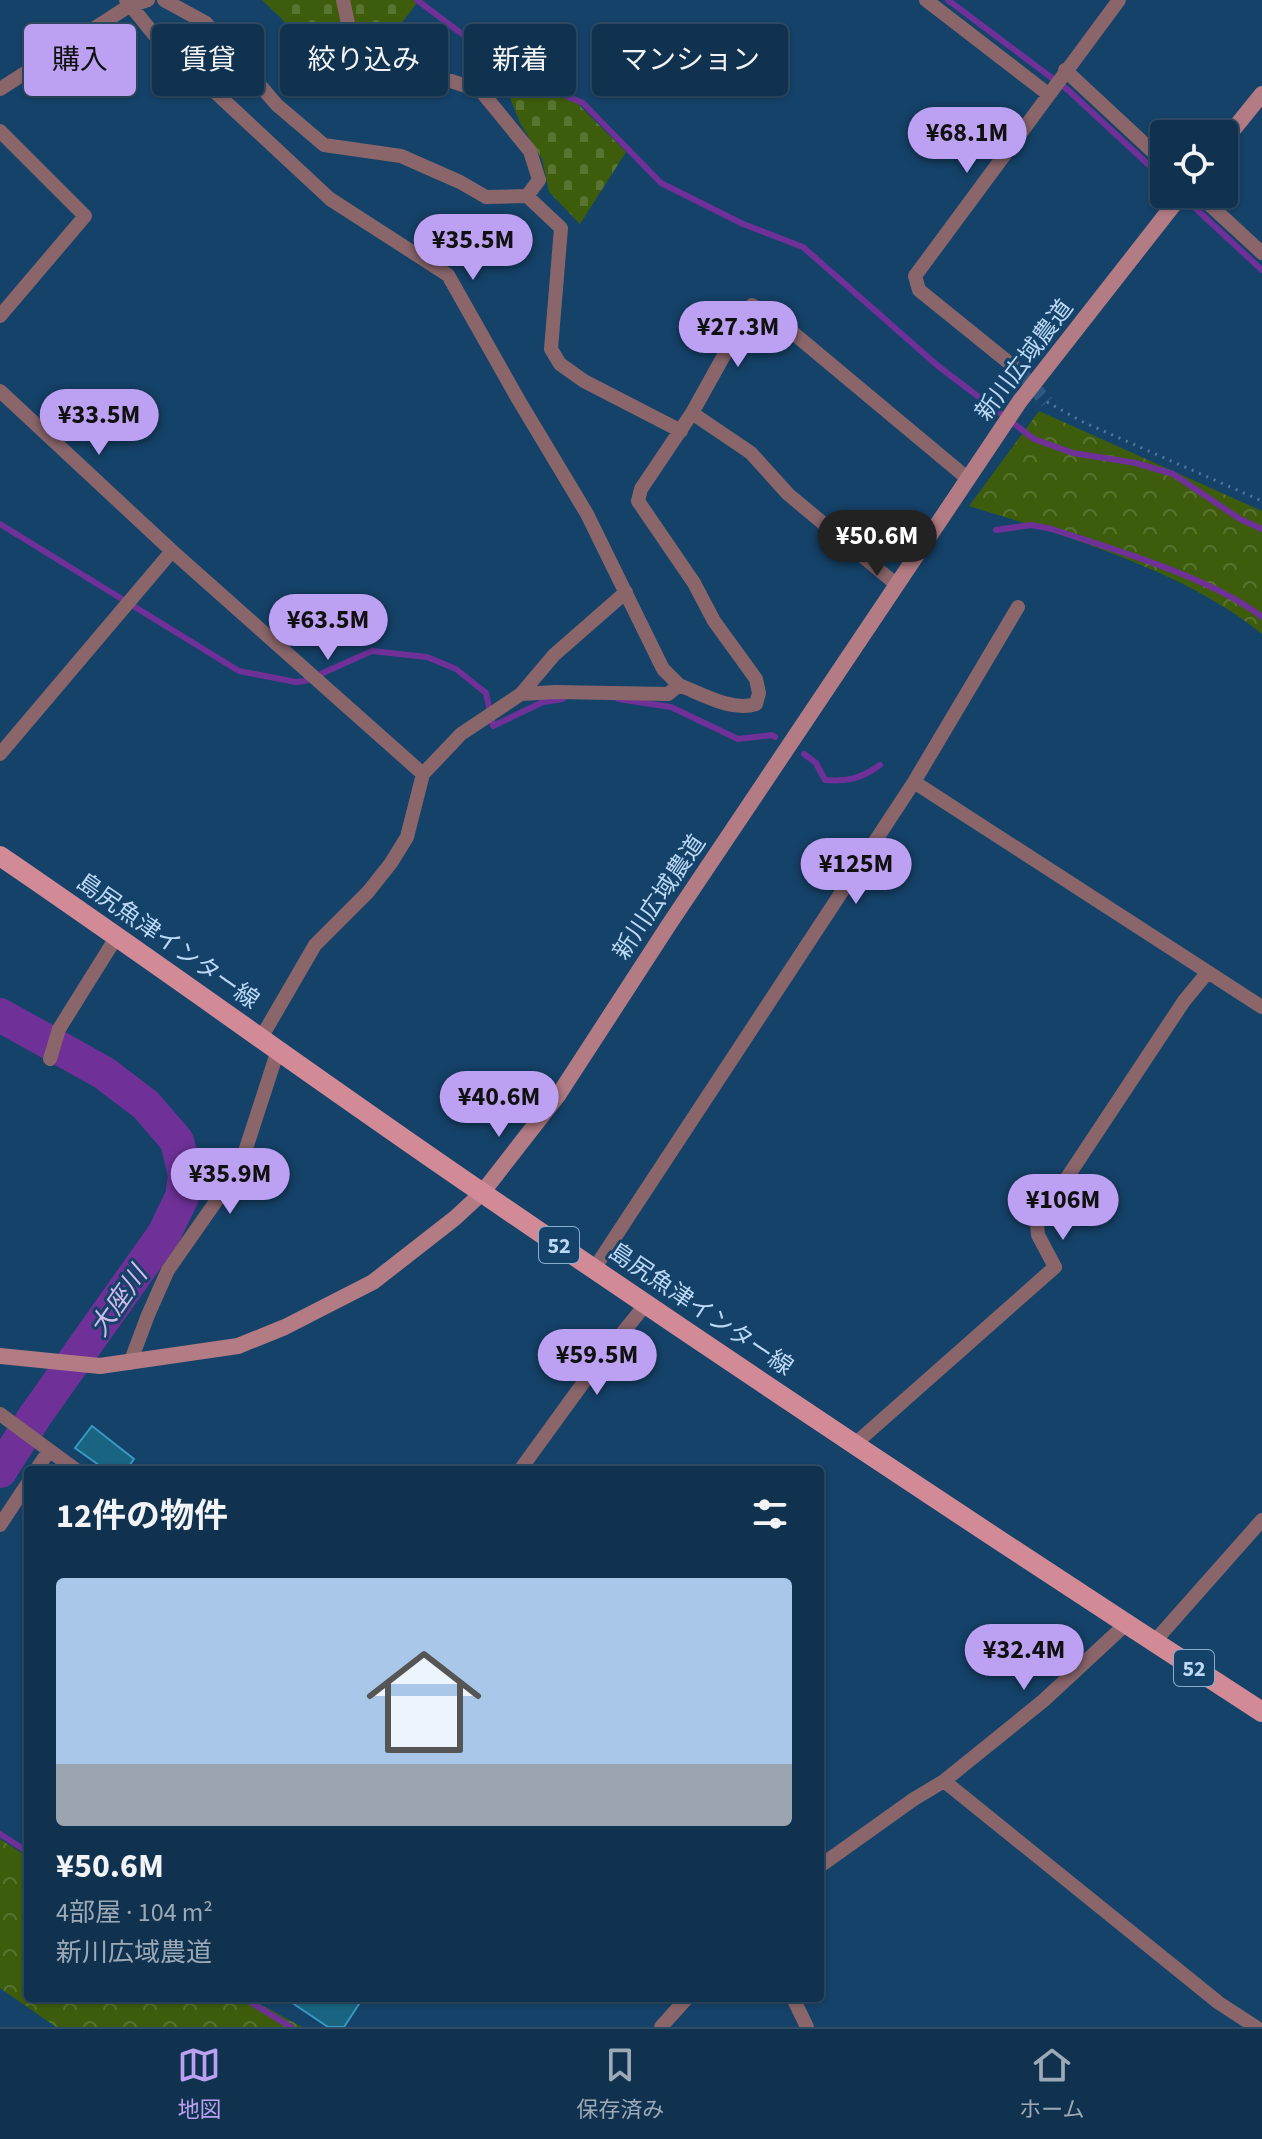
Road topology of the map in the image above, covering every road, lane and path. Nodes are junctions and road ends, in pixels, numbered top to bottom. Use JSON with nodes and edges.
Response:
{"nodes":[{"id":1,"x":148,"y":0,"type":"edge"},
{"id":2,"x":164,"y":0,"type":"edge"},
{"id":3,"x":343,"y":0,"type":"edge"},
{"id":4,"x":926,"y":0,"type":"edge"},
{"id":5,"x":1119,"y":0,"type":"edge"},
{"id":6,"x":128,"y":3,"type":"edge"},
{"id":7,"x":1065,"y":70,"type":"junction"},
{"id":8,"x":0,"y":89,"type":"edge"},
{"id":9,"x":1048,"y":94,"type":"junction"},
{"id":10,"x":1262,"y":94,"type":"edge"},
{"id":11,"x":1238,"y":124,"type":"edge"},
{"id":12,"x":0,"y":131,"type":"edge"},
{"id":13,"x":1150,"y":149,"type":"edge"},
{"id":14,"x":527,"y":196,"type":"junction"},
{"id":15,"x":1171,"y":208,"type":"edge"},
{"id":16,"x":1213,"y":208,"type":"edge"},
{"id":17,"x":1262,"y":253,"type":"edge"},
{"id":18,"x":0,"y":316,"type":"edge"},
{"id":19,"x":1018,"y":370,"type":"tunnel mouth"},
{"id":20,"x":0,"y":391,"type":"edge"},
{"id":21,"x":1047,"y":402,"type":"tunnel mouth"},
{"id":22,"x":692,"y":413,"type":"junction"},
{"id":23,"x":681,"y":431,"type":"junction"},
{"id":24,"x":967,"y":478,"type":"junction"},
{"id":25,"x":1262,"y":501,"type":"edge"},
{"id":26,"x":172,"y":551,"type":"junction"},
{"id":27,"x":897,"y":585,"type":"junction"},
{"id":28,"x":626,"y":592,"type":"junction"},
{"id":29,"x":1018,"y":607,"type":"dead end"},
{"id":30,"x":679,"y":685,"type":"junction"},
{"id":31,"x":521,"y":694,"type":"junction"},
{"id":32,"x":0,"y":754,"type":"edge"},
{"id":33,"x":423,"y":774,"type":"junction"},
{"id":34,"x":914,"y":782,"type":"junction"},
{"id":35,"x":0,"y":856,"type":"edge"},
{"id":36,"x":117,"y":936,"type":"junction"},
{"id":37,"x":1208,"y":972,"type":"junction"},
{"id":38,"x":1262,"y":1007,"type":"edge"},
{"id":39,"x":269,"y":1044,"type":"junction"},
{"id":40,"x":50,"y":1059,"type":"dead end"},
{"id":41,"x":482,"y":1193,"type":"junction"},
{"id":42,"x":594,"y":1269,"type":"junction"},
{"id":43,"x":646,"y":1304,"type":"junction"},
{"id":44,"x":0,"y":1356,"type":"edge"},
{"id":45,"x":130,"y":1363,"type":"junction"},
{"id":46,"x":3,"y":1418,"type":"edge"},
{"id":47,"x":856,"y":1443,"type":"junction"},
{"id":48,"x":46,"y":1449,"type":"junction"},
{"id":49,"x":38,"y":1466,"type":"edge"},
{"id":50,"x":70,"y":1466,"type":"edge"},
{"id":51,"x":523,"y":1466,"type":"edge"},
{"id":52,"x":24,"y":1489,"type":"edge"},
{"id":53,"x":1262,"y":1520,"type":"edge"},
{"id":54,"x":0,"y":1525,"type":"edge"},
{"id":55,"x":1125,"y":1625,"type":"junction"},
{"id":56,"x":1154,"y":1642,"type":"junction"},
{"id":57,"x":1262,"y":1712,"type":"edge"},
{"id":58,"x":944,"y":1781,"type":"junction"},
{"id":59,"x":824,"y":1863,"type":"edge"},
{"id":60,"x":683,"y":2002,"type":"edge"},
{"id":61,"x":795,"y":2002,"type":"edge"},
{"id":62,"x":661,"y":2027,"type":"edge"},
{"id":63,"x":807,"y":2027,"type":"edge"},
{"id":64,"x":1256,"y":2027,"type":"edge"}],
"edges":[{"from":1,"to":6,"type":"street"},
{"from":2,"to":14,"type":"street"},
{"from":3,"to":14,"type":"street"},
{"from":4,"to":9,"type":"street"},
{"from":5,"to":7,"type":"street"},
{"from":6,"to":8,"type":"street"},
{"from":6,"to":28,"type":"street"},
{"from":7,"to":9,"type":"street"},
{"from":7,"to":13,"type":"street"},
{"from":9,"to":19,"type":"street"},
{"from":10,"to":11,"type":"street"},
{"from":12,"to":18,"type":"street"},
{"from":14,"to":23,"type":"street"},
{"from":15,"to":24,"type":"street","name":"新川広域農道"},
{"from":16,"to":17,"type":"street"},
{"from":20,"to":26,"type":"street"},
{"from":21,"to":25,"type":"path"},
{"from":22,"to":23,"type":"street"},
{"from":22,"to":24,"type":"street"},
{"from":22,"to":27,"type":"street"},
{"from":23,"to":30,"type":"street"},
{"from":24,"to":27,"type":"street","name":"新川広域農道"},
{"from":26,"to":32,"type":"street"},
{"from":26,"to":33,"type":"street"},
{"from":27,"to":41,"type":"street","name":"新川広域農道"},
{"from":28,"to":30,"type":"street"},
{"from":28,"to":31,"type":"street"},
{"from":29,"to":34,"type":"street"},
{"from":30,"to":31,"type":"street"},
{"from":31,"to":33,"type":"street"},
{"from":33,"to":39,"type":"street"},
{"from":34,"to":37,"type":"street"},
{"from":34,"to":42,"type":"street"},
{"from":35,"to":36,"type":"main road","name":"島尻魚津インター線","number":"52"},
{"from":36,"to":39,"type":"main road","name":"島尻魚津インター線","number":"52"},
{"from":36,"to":40,"type":"street"},
{"from":37,"to":38,"type":"street"},
{"from":37,"to":47,"type":"street"},
{"from":39,"to":41,"type":"main road","name":"島尻魚津インター線","number":"52"},
{"from":39,"to":45,"type":"street"},
{"from":41,"to":42,"type":"main road","name":"島尻魚津インター線","number":"52"},
{"from":41,"to":45,"type":"street","name":"新川広域農道"},
{"from":42,"to":43,"type":"main road","name":"島尻魚津インター線","number":"52"},
{"from":43,"to":47,"type":"main road","name":"島尻魚津インター線","number":"52"},
{"from":43,"to":51,"type":"street"},
{"from":44,"to":45,"type":"street","name":"新川広域農道"},
{"from":46,"to":48,"type":"street"},
{"from":47,"to":55,"type":"main road","name":"島尻魚津インター線","number":"52"},
{"from":48,"to":49,"type":"street"},
{"from":48,"to":50,"type":"street"},
{"from":52,"to":54,"type":"street"},
{"from":53,"to":56,"type":"street"},
{"from":55,"to":56,"type":"main road","name":"島尻魚津インター線","number":"52"},
{"from":55,"to":58,"type":"street"},
{"from":56,"to":57,"type":"main road","name":"島尻魚津インター線","number":"52"},
{"from":58,"to":59,"type":"street"},
{"from":58,"to":64,"type":"street"},
{"from":60,"to":62,"type":"street"},
{"from":61,"to":63,"type":"street"}]}
